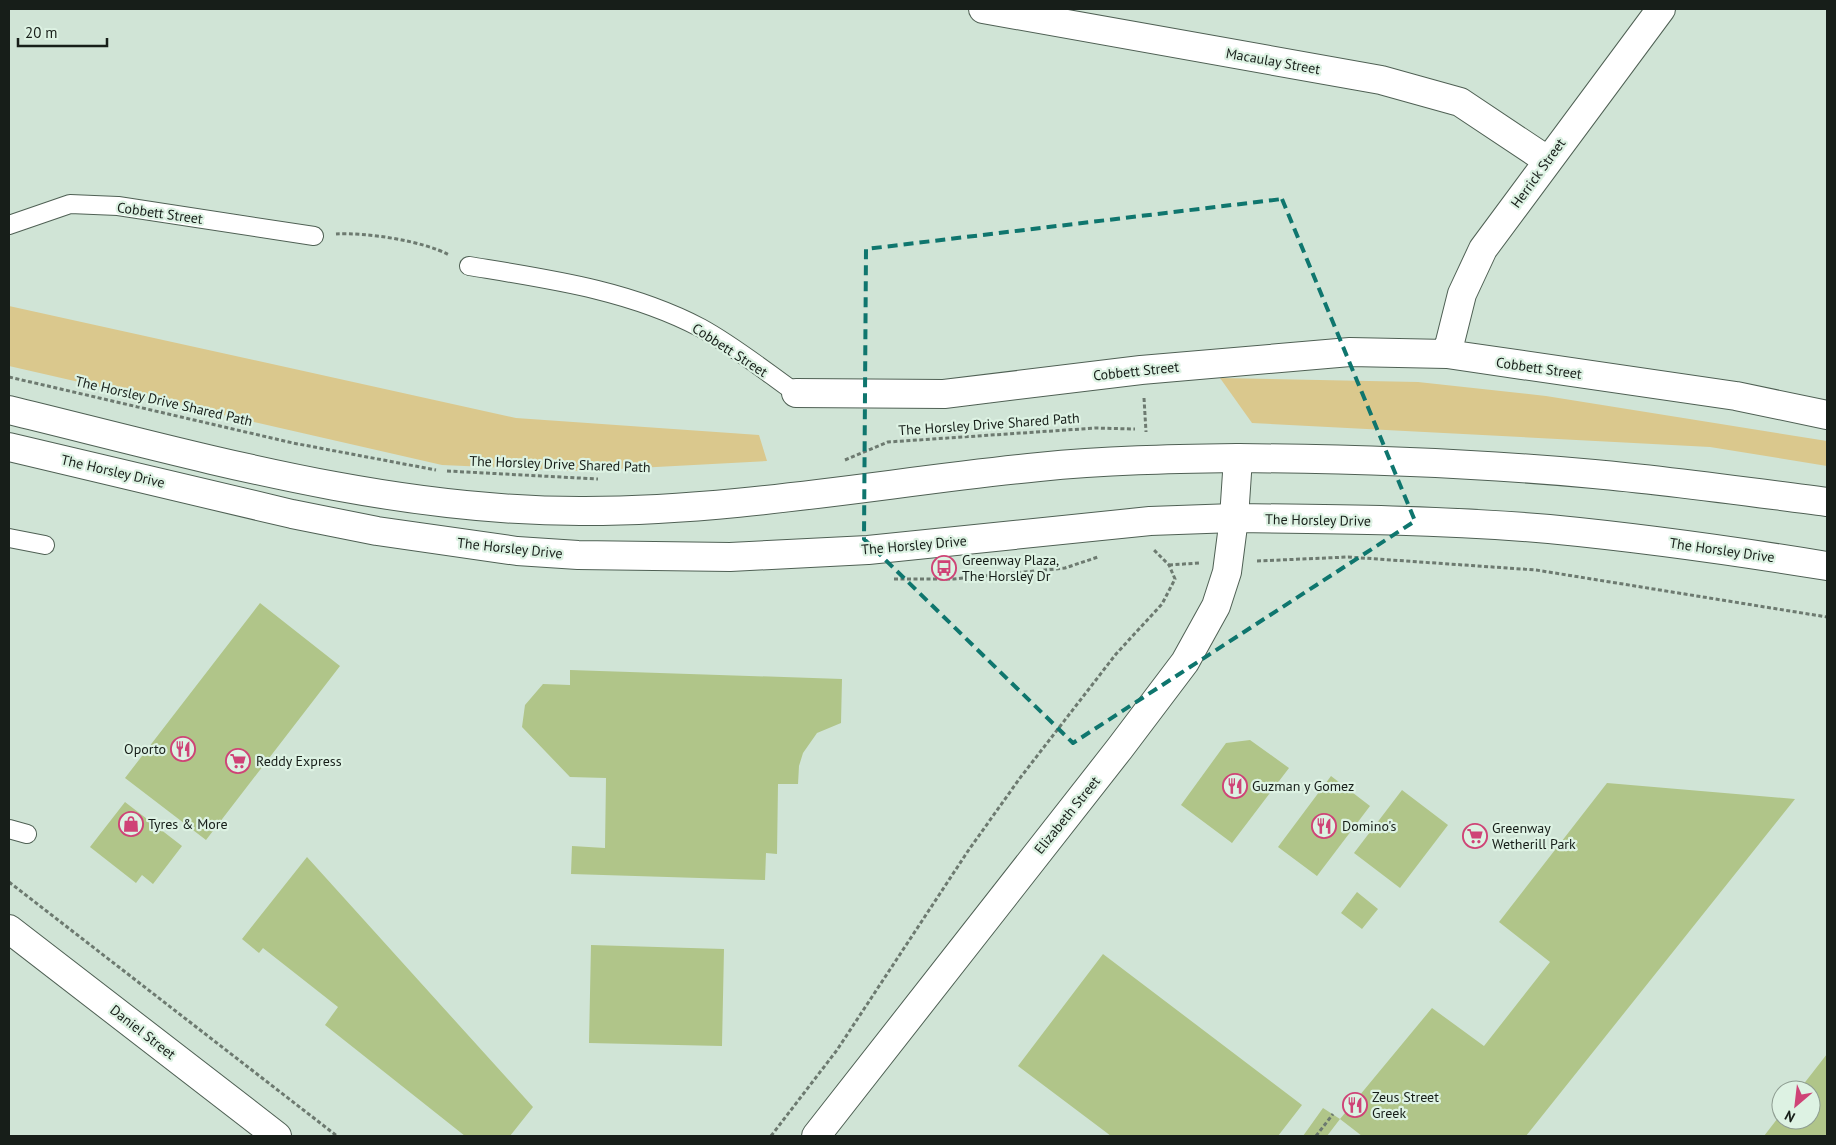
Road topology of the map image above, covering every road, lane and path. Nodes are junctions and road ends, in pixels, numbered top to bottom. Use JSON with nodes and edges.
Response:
{"nodes":[{"id":1,"x":983,"y":9,"type":"edge"},
{"id":2,"x":1660,"y":9,"type":"edge"},
{"id":3,"x":1547,"y":160,"type":"junction"},
{"id":4,"x":9,"y":225,"type":"edge"},
{"id":5,"x":314,"y":236,"type":"joint"},
{"id":6,"x":469,"y":266,"type":"joint"},
{"id":7,"x":1446,"y":354,"type":"junction"},
{"id":8,"x":9,"y":377,"type":"edge"},
{"id":9,"x":796,"y":393,"type":"joint"},
{"id":10,"x":9,"y":410,"type":"edge"},
{"id":11,"x":1827,"y":415,"type":"edge"},
{"id":12,"x":1146,"y":430,"type":"dead end"},
{"id":13,"x":9,"y":448,"type":"edge"},
{"id":14,"x":1238,"y":458,"type":"junction"},
{"id":15,"x":838,"y":463,"type":"dead end"},
{"id":16,"x":601,"y":480,"type":"dead end"},
{"id":17,"x":1827,"y":502,"type":"edge"},
{"id":18,"x":1234,"y":518,"type":"junction"},
{"id":19,"x":9,"y":538,"type":"edge"},
{"id":20,"x":45,"y":545,"type":"dead end"},
{"id":21,"x":1150,"y":548,"type":"dead end"},
{"id":22,"x":1106,"y":554,"type":"dead end"},
{"id":23,"x":1298,"y":560,"type":"dead end"},
{"id":24,"x":1827,"y":566,"type":"edge"},
{"id":25,"x":893,"y":579,"type":"dead end"},
{"id":26,"x":1827,"y":617,"type":"edge"},
{"id":27,"x":9,"y":830,"type":"edge"},
{"id":28,"x":27,"y":834,"type":"dead end"},
{"id":29,"x":9,"y":882,"type":"edge"},
{"id":30,"x":9,"y":929,"type":"edge"},
{"id":31,"x":1333,"y":1114,"type":"dead end"},
{"id":32,"x":277,"y":1136,"type":"edge"},
{"id":33,"x":337,"y":1136,"type":"edge"},
{"id":34,"x":771,"y":1136,"type":"edge"},
{"id":35,"x":816,"y":1136,"type":"edge"},
{"id":36,"x":1316,"y":1136,"type":"edge"}],
"edges":[{"from":1,"to":3,"type":"main road","name":"Macaulay Street"},
{"from":2,"to":3,"type":"main road","name":"Herrick Street"},
{"from":3,"to":7,"type":"main road","name":"Herrick Street"},
{"from":4,"to":5,"type":"lane","name":"Cobbett Street"},
{"from":5,"to":6,"type":"path"},
{"from":6,"to":9,"type":"lane","name":"Cobbett Street"},
{"from":7,"to":9,"type":"main road","name":"Cobbett Street"},
{"from":7,"to":11,"type":"main road","name":"Cobbett Street"},
{"from":8,"to":16,"type":"path","name":"The Horsley Drive Shared Path"},
{"from":10,"to":14,"type":"main road"},
{"from":12,"to":15,"type":"path","name":"The Horsley Drive Shared Path"},
{"from":13,"to":18,"type":"main road","name":"The Horsley Drive"},
{"from":14,"to":17,"type":"main road"},
{"from":14,"to":18,"type":"main road","name":"Elizabeth Street"},
{"from":18,"to":24,"type":"main road","name":"The Horsley Drive"},
{"from":18,"to":35,"type":"main road","name":"Elizabeth Street"},
{"from":19,"to":20,"type":"lane"},
{"from":21,"to":34,"type":"path"},
{"from":22,"to":25,"type":"path"},
{"from":23,"to":26,"type":"path"},
{"from":27,"to":28,"type":"lane"},
{"from":29,"to":33,"type":"path"},
{"from":30,"to":32,"type":"main road","name":"Daniel Street"},
{"from":31,"to":36,"type":"path"}]}
